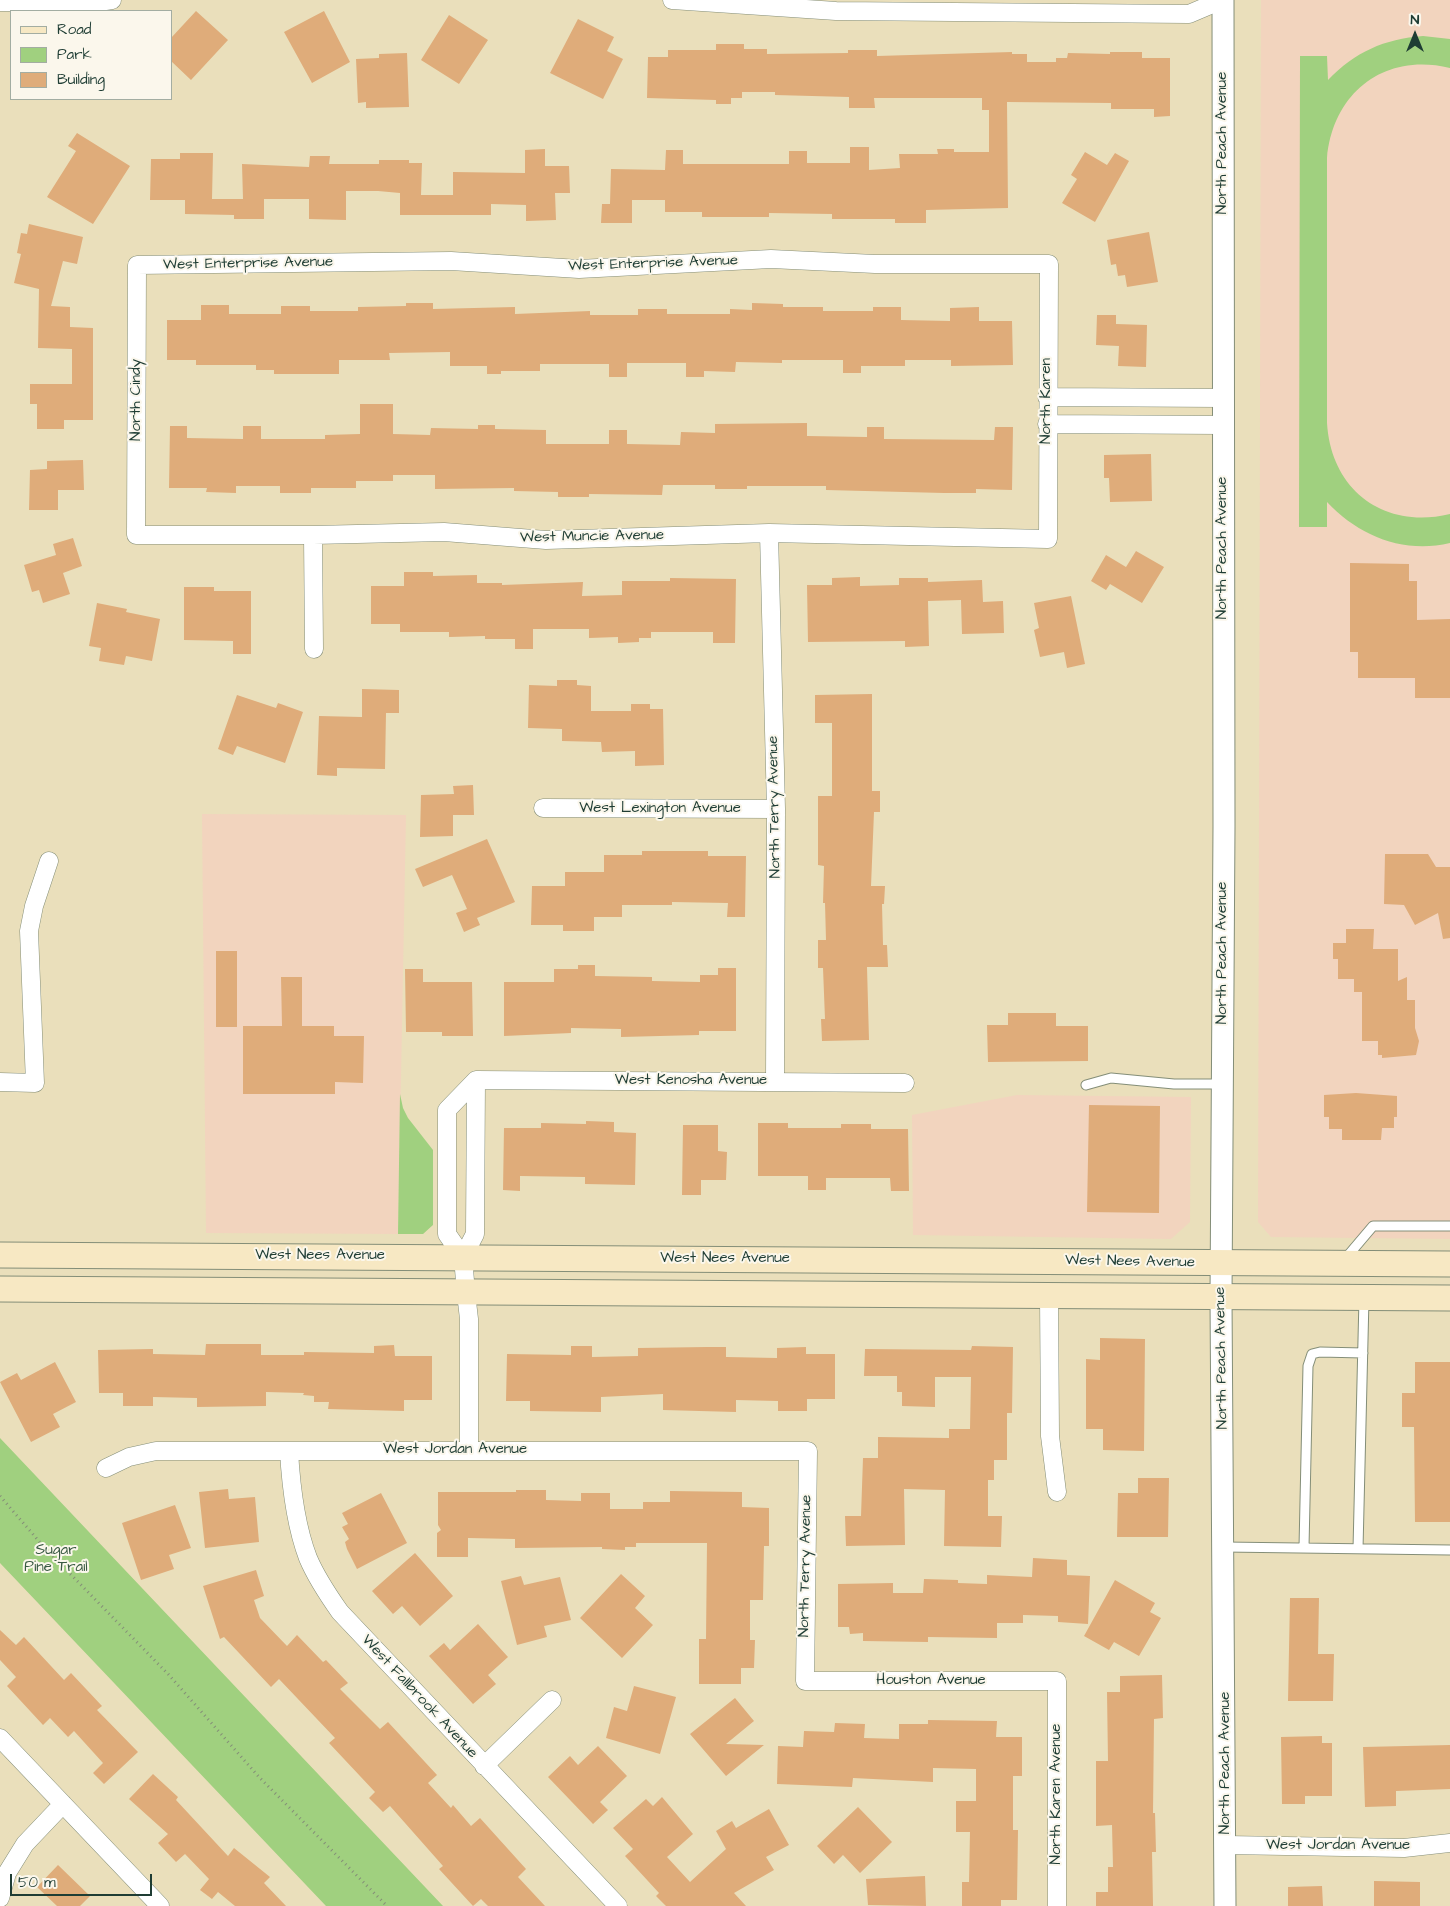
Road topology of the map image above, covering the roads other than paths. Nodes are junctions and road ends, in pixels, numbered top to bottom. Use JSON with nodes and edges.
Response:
{"nodes":[{"id":1,"x":112,"y":0,"type":"edge"},
{"id":2,"x":672,"y":0,"type":"edge"},
{"id":3,"x":1222,"y":0,"type":"edge"},
{"id":4,"x":0,"y":2,"type":"edge"},
{"id":5,"x":1049,"y":264,"type":"joint"},
{"id":6,"x":137,"y":265,"type":"joint"},
{"id":7,"x":1047,"y":397,"type":"junction"},
{"id":8,"x":1223,"y":398,"type":"junction"},
{"id":9,"x":1046,"y":424,"type":"junction"},
{"id":10,"x":1223,"y":425,"type":"junction"},
{"id":11,"x":769,"y":533,"type":"junction"},
{"id":12,"x":136,"y":535,"type":"joint"},
{"id":13,"x":313,"y":535,"type":"junction"},
{"id":14,"x":1048,"y":539,"type":"joint"},
{"id":15,"x":314,"y":649,"type":"dead end"},
{"id":16,"x":543,"y":808,"type":"dead end"},
{"id":17,"x":776,"y":809,"type":"junction"},
{"id":18,"x":49,"y":861,"type":"dead end"},
{"id":19,"x":476,"y":1080,"type":"junction"},
{"id":20,"x":0,"y":1082,"type":"edge"},
{"id":21,"x":775,"y":1082,"type":"junction"},
{"id":22,"x":906,"y":1083,"type":"dead end"},
{"id":23,"x":1223,"y":1084,"type":"junction"},
{"id":24,"x":1086,"y":1085,"type":"dead end"},
{"id":25,"x":1450,"y":1226,"type":"edge"},
{"id":26,"x":0,"y":1254,"type":"edge"},
{"id":27,"x":462,"y":1257,"type":"junction"},
{"id":28,"x":1221,"y":1263,"type":"junction"},
{"id":29,"x":1341,"y":1264,"type":"junction"},
{"id":30,"x":1450,"y":1264,"type":"edge"},
{"id":31,"x":0,"y":1289,"type":"edge"},
{"id":32,"x":466,"y":1293,"type":"junction"},
{"id":33,"x":1049,"y":1296,"type":"junction"},
{"id":34,"x":1221,"y":1298,"type":"junction"},
{"id":35,"x":1364,"y":1298,"type":"junction"},
{"id":36,"x":1450,"y":1298,"type":"edge"},
{"id":37,"x":1363,"y":1353,"type":"junction"},
{"id":38,"x":469,"y":1450,"type":"junction"},
{"id":39,"x":289,"y":1451,"type":"junction"},
{"id":40,"x":808,"y":1451,"type":"joint"},
{"id":41,"x":106,"y":1468,"type":"dead end"},
{"id":42,"x":1057,"y":1492,"type":"dead end"},
{"id":43,"x":1224,"y":1547,"type":"junction"},
{"id":44,"x":1304,"y":1547,"type":"junction"},
{"id":45,"x":1358,"y":1549,"type":"junction"},
{"id":46,"x":1450,"y":1550,"type":"edge"},
{"id":47,"x":805,"y":1681,"type":"joint"},
{"id":48,"x":1057,"y":1681,"type":"joint"},
{"id":49,"x":552,"y":1700,"type":"dead end"},
{"id":50,"x":0,"y":1738,"type":"edge"},
{"id":51,"x":484,"y":1766,"type":"junction"},
{"id":52,"x":63,"y":1804,"type":"junction"},
{"id":53,"x":1450,"y":1843,"type":"edge"},
{"id":54,"x":1226,"y":1845,"type":"junction"},
{"id":55,"x":0,"y":1898,"type":"edge"},
{"id":56,"x":160,"y":1906,"type":"edge"},
{"id":57,"x":618,"y":1906,"type":"edge"},
{"id":58,"x":1057,"y":1906,"type":"edge"},
{"id":59,"x":1225,"y":1906,"type":"edge"}],
"edges":[{"from":1,"to":4,"type":"street"},
{"from":2,"to":3,"type":"street"},
{"from":3,"to":8,"type":"street","name":"North Peach Avenue"},
{"from":5,"to":6,"type":"street","name":"West Enterprise Avenue"},
{"from":5,"to":7,"type":"street","name":"North Karen"},
{"from":6,"to":12,"type":"street","name":"North Cindy"},
{"from":7,"to":8,"type":"street"},
{"from":7,"to":9,"type":"street","name":"North Karen"},
{"from":8,"to":10,"type":"street","name":"North Peach Avenue"},
{"from":9,"to":10,"type":"street"},
{"from":9,"to":14,"type":"street","name":"North Karen"},
{"from":10,"to":23,"type":"street","name":"North Peach Avenue"},
{"from":11,"to":13,"type":"street","name":"West Muncie Avenue"},
{"from":11,"to":14,"type":"street","name":"West Muncie Avenue"},
{"from":11,"to":17,"type":"street","name":"North Terry Avenue"},
{"from":12,"to":13,"type":"street","name":"West Muncie Avenue"},
{"from":13,"to":15,"type":"street"},
{"from":16,"to":17,"type":"street","name":"West Lexington Avenue"},
{"from":17,"to":21,"type":"street","name":"North Terry Avenue"},
{"from":18,"to":20,"type":"street"},
{"from":19,"to":21,"type":"street","name":"West Kenosha Avenue"},
{"from":19,"to":27,"type":"street"},
{"from":19,"to":27,"type":"street"},
{"from":21,"to":22,"type":"street","name":"West Kenosha Avenue"},
{"from":23,"to":24,"type":"lane"},
{"from":23,"to":28,"type":"street","name":"North Peach Avenue"},
{"from":25,"to":29,"type":"lane"},
{"from":26,"to":27,"type":"main road","name":"West Nees Avenue"},
{"from":27,"to":28,"type":"main road","name":"West Nees Avenue"},
{"from":27,"to":32,"type":"street"},
{"from":28,"to":29,"type":"main road","name":"West Nees Avenue"},
{"from":28,"to":34,"type":"street","name":"North Peach Avenue"},
{"from":29,"to":30,"type":"main road","name":"West Nees Avenue"},
{"from":31,"to":32,"type":"main road"},
{"from":32,"to":33,"type":"main road"},
{"from":32,"to":38,"type":"street"},
{"from":33,"to":34,"type":"main road"},
{"from":33,"to":42,"type":"street"},
{"from":34,"to":35,"type":"main road"},
{"from":34,"to":43,"type":"street","name":"North Peach Avenue"},
{"from":35,"to":36,"type":"main road"},
{"from":35,"to":37,"type":"lane"},
{"from":37,"to":44,"type":"lane"},
{"from":37,"to":45,"type":"lane"},
{"from":38,"to":39,"type":"street","name":"West Jordan Avenue"},
{"from":38,"to":40,"type":"street","name":"West Jordan Avenue"},
{"from":39,"to":41,"type":"street","name":"West Jordan Avenue"},
{"from":39,"to":51,"type":"street","name":"West Fallbrook Avenue"},
{"from":40,"to":47,"type":"street","name":"North Terry Avenue"},
{"from":43,"to":44,"type":"lane"},
{"from":43,"to":54,"type":"street","name":"North Peach Avenue"},
{"from":44,"to":45,"type":"lane"},
{"from":45,"to":46,"type":"lane"},
{"from":47,"to":48,"type":"street","name":"Houston Avenue"},
{"from":48,"to":58,"type":"street","name":"North Karen Avenue"},
{"from":49,"to":51,"type":"street"},
{"from":50,"to":52,"type":"street"},
{"from":51,"to":57,"type":"street","name":"West Fallbrook Avenue"},
{"from":52,"to":55,"type":"street"},
{"from":52,"to":56,"type":"street"},
{"from":53,"to":54,"type":"street","name":"West Jordan Avenue"},
{"from":54,"to":59,"type":"street","name":"North Peach Avenue"}]}
